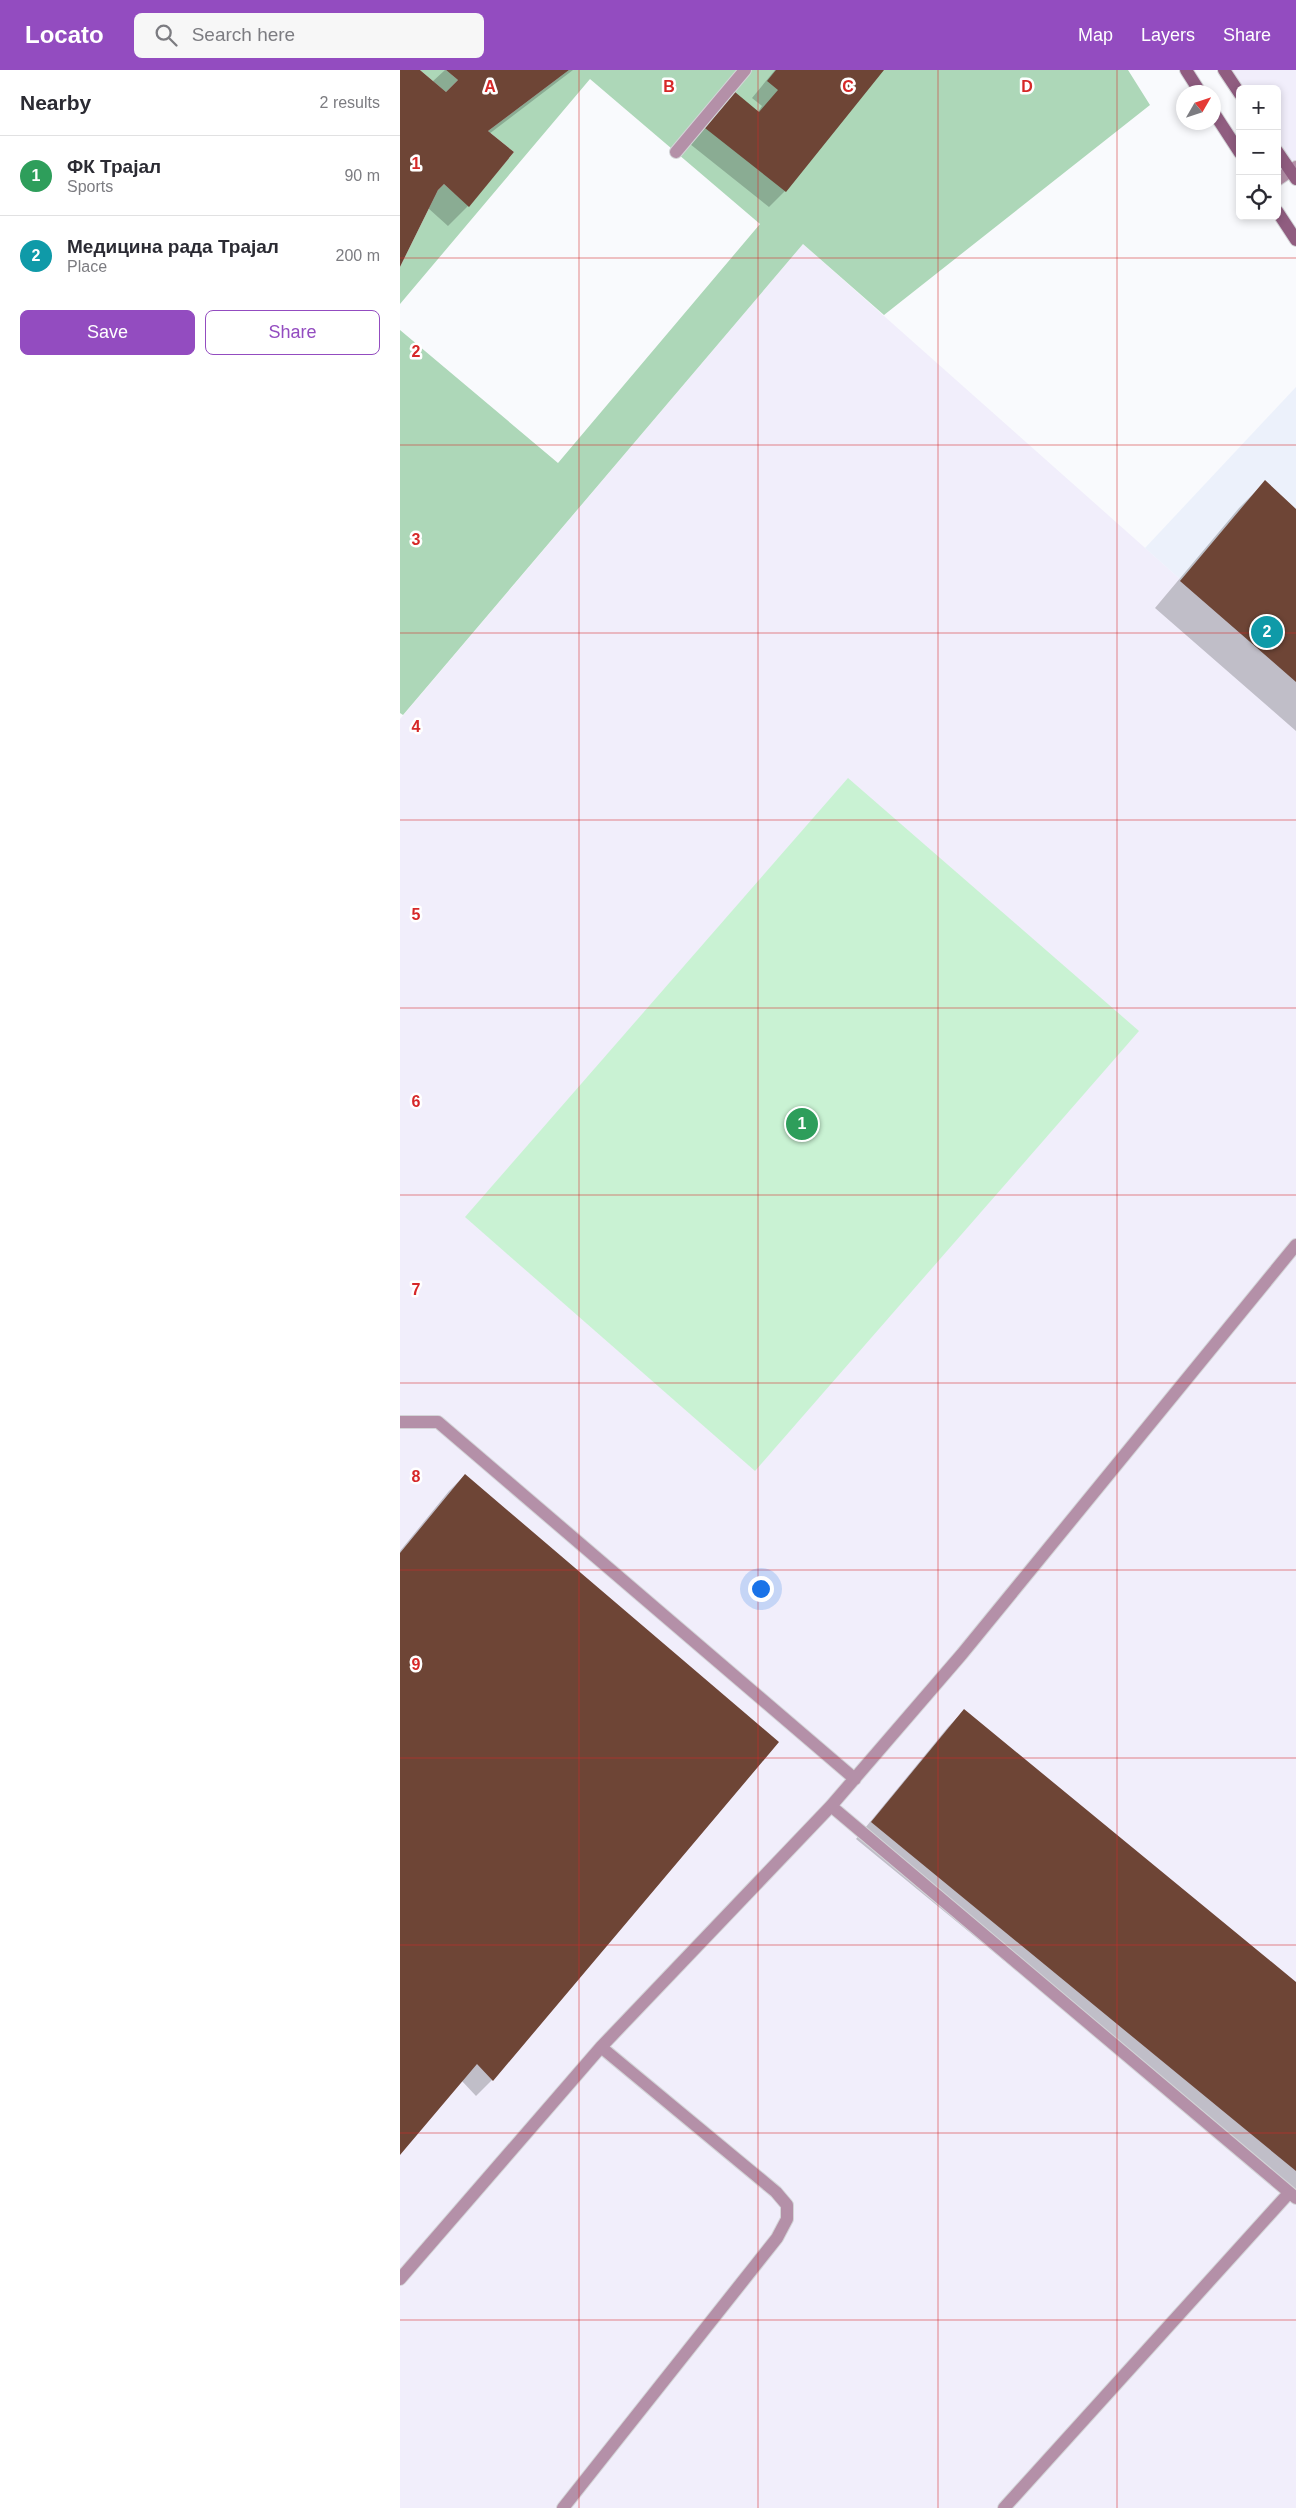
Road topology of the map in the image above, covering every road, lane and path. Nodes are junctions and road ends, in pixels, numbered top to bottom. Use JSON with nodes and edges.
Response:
{"nodes":[{"id":1,"x":745,"y":70,"type":"edge"},
{"id":2,"x":1186,"y":70,"type":"edge"},
{"id":3,"x":1224,"y":70,"type":"edge"},
{"id":4,"x":1196,"y":85,"type":"edge"},
{"id":5,"x":1236,"y":88,"type":"edge"},
{"id":6,"x":1221,"y":124,"type":"edge"},
{"id":7,"x":1236,"y":147,"type":"edge"},
{"id":8,"x":676,"y":152,"type":"dead end"},
{"id":9,"x":1281,"y":156,"type":"edge"},
{"id":10,"x":1294,"y":172,"type":"edge"},
{"id":11,"x":1281,"y":178,"type":"edge"},
{"id":12,"x":1281,"y":217,"type":"edge"},
{"id":13,"x":1296,"y":240,"type":"edge"},
{"id":14,"x":1296,"y":1245,"type":"edge"},
{"id":15,"x":400,"y":1422,"type":"edge"},
{"id":16,"x":855,"y":1779,"type":"junction"},
{"id":17,"x":831,"y":1806,"type":"junction"},
{"id":18,"x":601,"y":2048,"type":"junction"},
{"id":19,"x":1293,"y":2195,"type":"edge"},
{"id":20,"x":400,"y":2279,"type":"edge"},
{"id":21,"x":563,"y":2508,"type":"edge"},
{"id":22,"x":1004,"y":2508,"type":"edge"}],
"edges":[{"from":1,"to":8,"type":"lane"},
{"from":2,"to":4,"type":"main road"},
{"from":3,"to":5,"type":"main road"},
{"from":6,"to":7,"type":"main road"},
{"from":9,"to":10,"type":"main road"},
{"from":10,"to":11,"type":"lane"},
{"from":12,"to":13,"type":"main road"},
{"from":14,"to":16,"type":"lane"},
{"from":15,"to":16,"type":"lane"},
{"from":16,"to":17,"type":"lane"},
{"from":17,"to":18,"type":"lane"},
{"from":17,"to":19,"type":"lane"},
{"from":18,"to":20,"type":"lane"},
{"from":18,"to":21,"type":"lane"},
{"from":19,"to":22,"type":"lane"}]}
